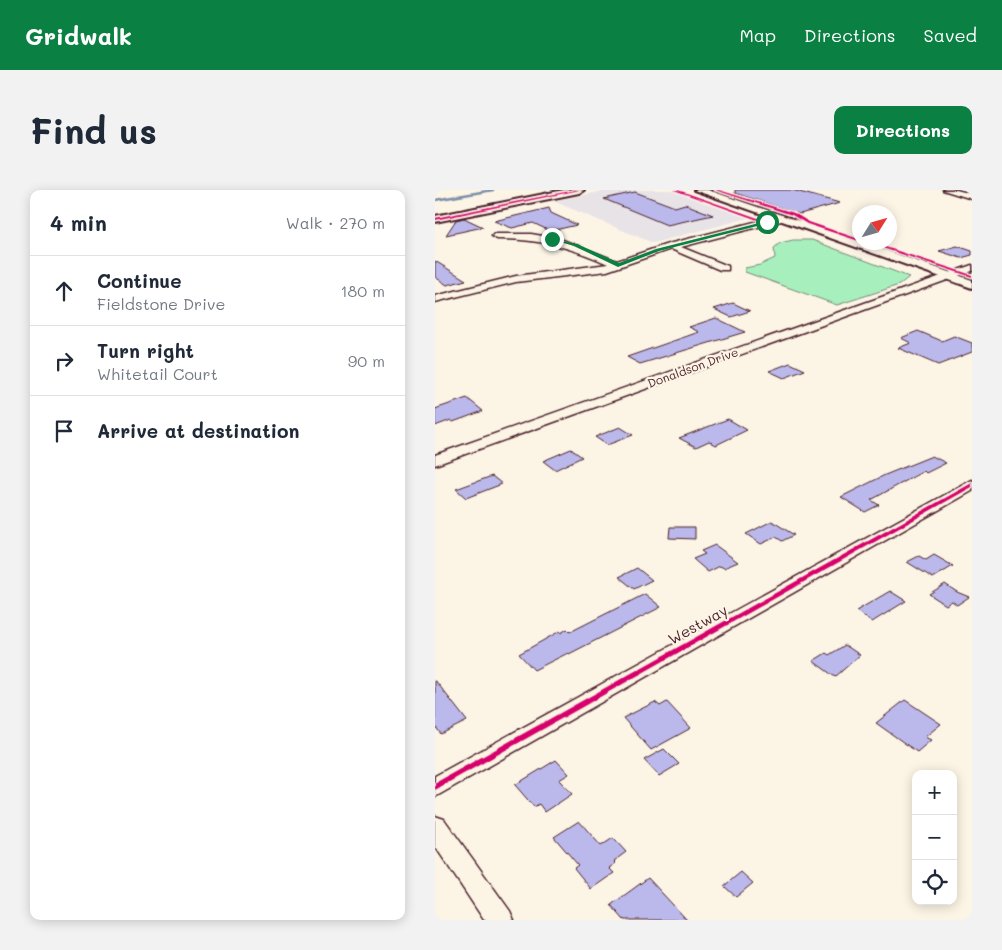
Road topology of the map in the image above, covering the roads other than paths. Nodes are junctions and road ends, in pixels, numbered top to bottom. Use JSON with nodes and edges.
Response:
{"nodes":[{"id":1,"x":579,"y":190,"type":"edge"},
{"id":2,"x":699,"y":190,"type":"edge"},
{"id":3,"x":947,"y":190,"type":"edge"},
{"id":4,"x":972,"y":197,"type":"edge"},
{"id":5,"x":782,"y":218,"type":"junction"},
{"id":6,"x":435,"y":219,"type":"edge"},
{"id":7,"x":497,"y":236,"type":"dead end"},
{"id":8,"x":671,"y":246,"type":"junction"},
{"id":9,"x":618,"y":265,"type":"junction"},
{"id":10,"x":724,"y":268,"type":"dead end"},
{"id":11,"x":972,"y":268,"type":"edge"},
{"id":12,"x":950,"y":276,"type":"junction"},
{"id":13,"x":972,"y":284,"type":"edge"},
{"id":14,"x":437,"y":300,"type":"edge"},
{"id":15,"x":435,"y":460,"type":"edge"},
{"id":16,"x":972,"y":485,"type":"edge"},
{"id":17,"x":435,"y":787,"type":"edge"},
{"id":18,"x":435,"y":826,"type":"edge"},
{"id":19,"x":500,"y":920,"type":"edge"}],
"edges":[{"from":1,"to":6,"type":"street"},
{"from":2,"to":5,"type":"street"},
{"from":3,"to":4,"type":"street"},
{"from":5,"to":8,"type":"street"},
{"from":5,"to":12,"type":"street"},
{"from":7,"to":9,"type":"street"},
{"from":8,"to":9,"type":"street"},
{"from":8,"to":10,"type":"street"},
{"from":9,"to":14,"type":"street"},
{"from":11,"to":12,"type":"street","name":"Donaldson Drive"},
{"from":12,"to":13,"type":"street"},
{"from":12,"to":15,"type":"street","name":"Donaldson Drive"},
{"from":16,"to":17,"type":"street","name":"Westway"},
{"from":18,"to":19,"type":"street"}]}
